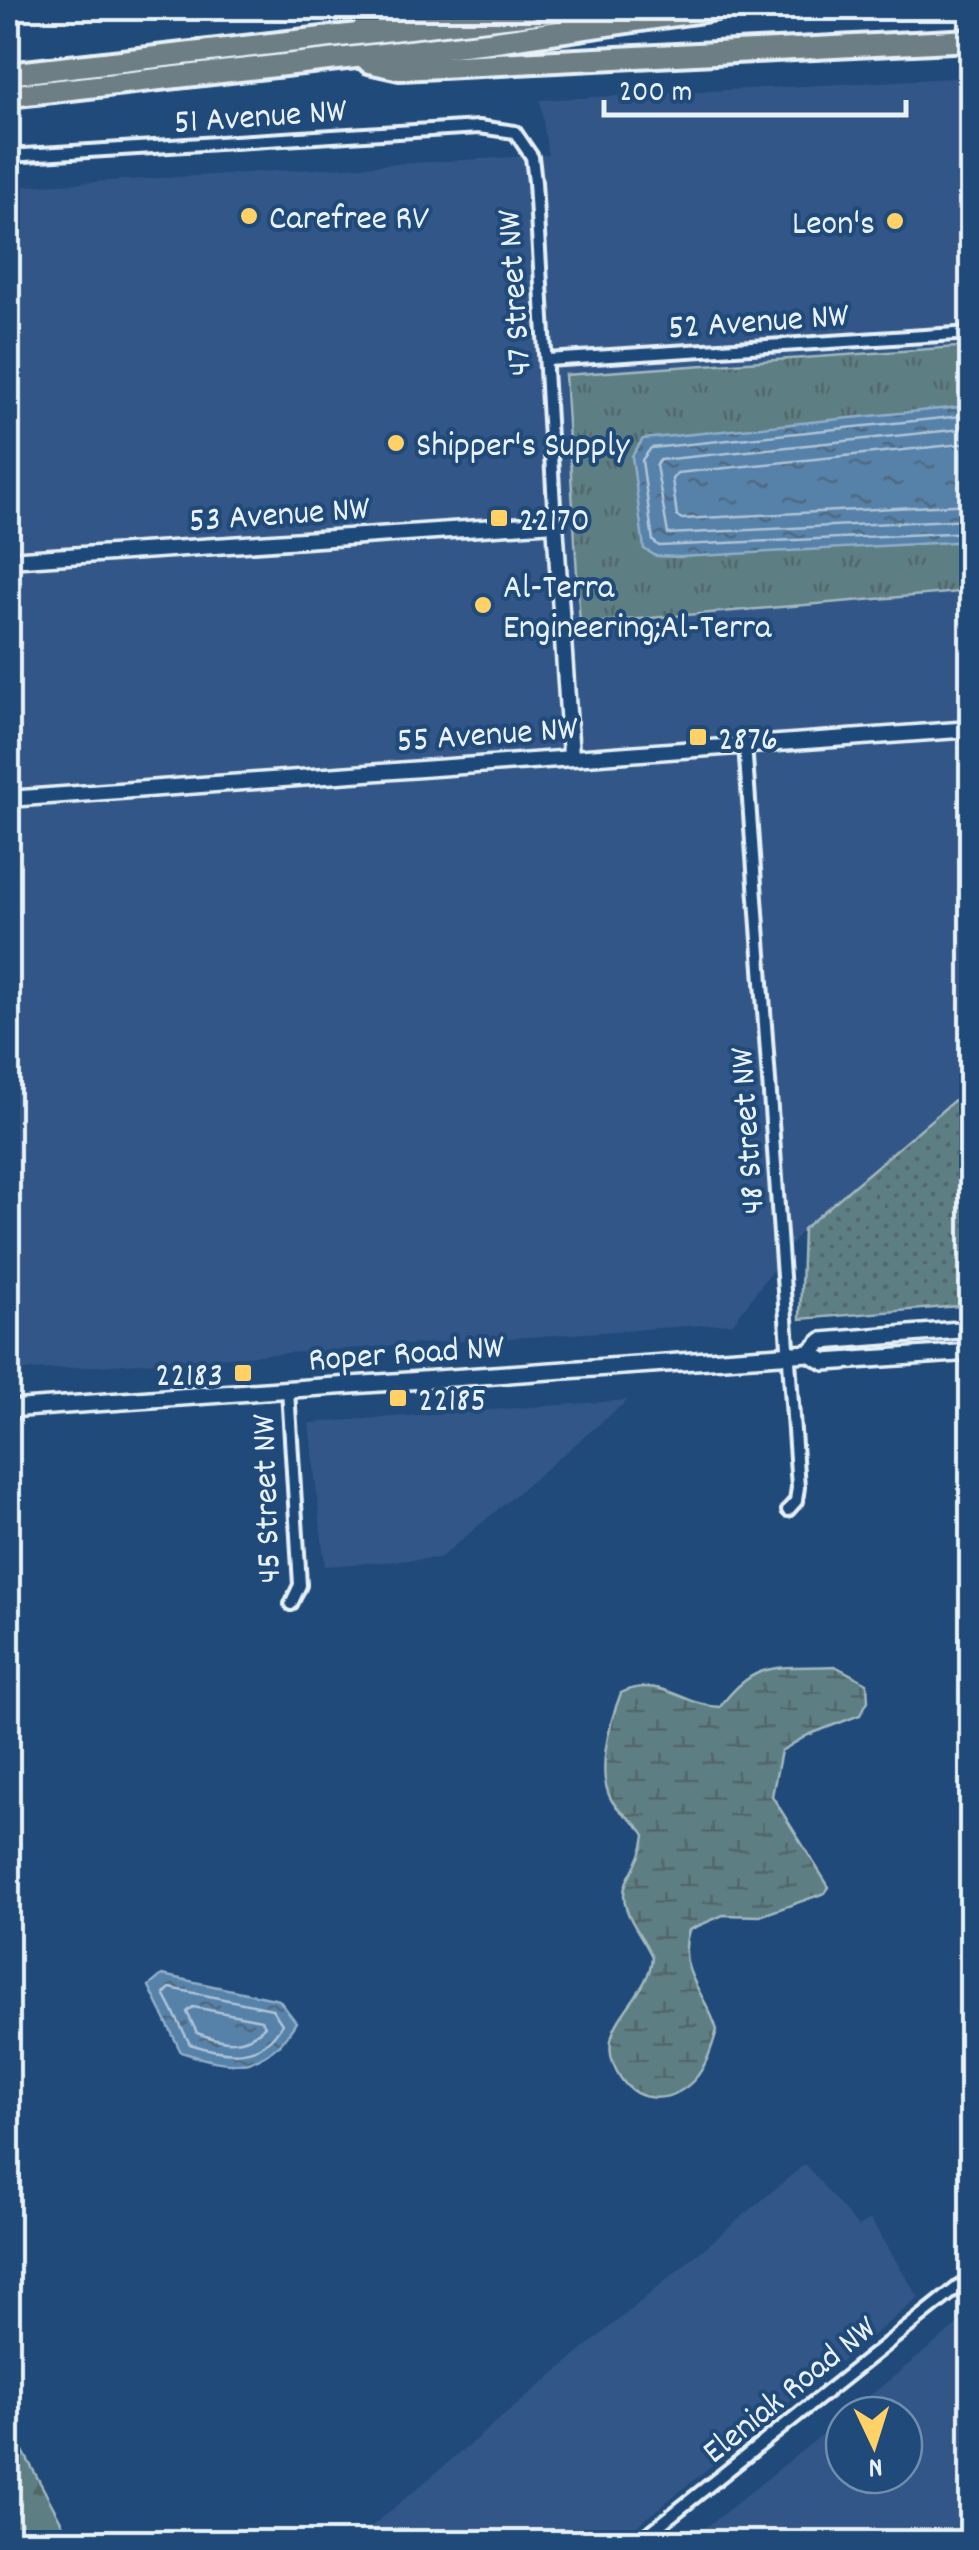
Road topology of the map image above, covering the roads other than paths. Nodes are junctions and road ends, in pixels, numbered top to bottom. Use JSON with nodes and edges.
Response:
{"nodes":[{"id":1,"x":440,"y":8,"type":"edge"},
{"id":2,"x":584,"y":8,"type":"edge"},
{"id":3,"x":724,"y":8,"type":"edge"},
{"id":4,"x":972,"y":40,"type":"edge"},
{"id":5,"x":920,"y":44,"type":"junction"},
{"id":6,"x":350,"y":48,"type":"junction"},
{"id":7,"x":972,"y":52,"type":"edge"},
{"id":8,"x":8,"y":74,"type":"edge"},
{"id":9,"x":8,"y":96,"type":"edge"},
{"id":10,"x":515,"y":132,"type":"joint"},
{"id":11,"x":8,"y":156,"type":"edge"},
{"id":12,"x":972,"y":334,"type":"edge"},
{"id":13,"x":547,"y":360,"type":"junction"},
{"id":14,"x":555,"y":523,"type":"junction"},
{"id":15,"x":8,"y":560,"type":"edge"},
{"id":16,"x":972,"y":729,"type":"edge"},
{"id":17,"x":745,"y":744,"type":"junction"},
{"id":18,"x":572,"y":756,"type":"junction"},
{"id":19,"x":8,"y":799,"type":"edge"},
{"id":20,"x":972,"y":1329,"type":"edge"},
{"id":21,"x":972,"y":1352,"type":"edge"},
{"id":22,"x":809,"y":1353,"type":"junction"},
{"id":23,"x":789,"y":1354,"type":"junction"},
{"id":24,"x":288,"y":1390,"type":"junction"},
{"id":25,"x":8,"y":1409,"type":"edge"},
{"id":26,"x":788,"y":1510,"type":"dead end"},
{"id":27,"x":291,"y":1604,"type":"dead end"},
{"id":28,"x":972,"y":2276,"type":"edge"},
{"id":29,"x":638,"y":2542,"type":"edge"}],
"edges":[{"from":1,"to":6,"type":"highway"},
{"from":2,"to":6,"type":"highway"},
{"from":3,"to":6,"type":"highway"},
{"from":4,"to":5,"type":"highway"},
{"from":5,"to":6,"type":"highway"},
{"from":5,"to":7,"type":"highway"},
{"from":6,"to":8,"type":"highway"},
{"from":6,"to":9,"type":"highway"},
{"from":10,"to":11,"type":"street","name":"51 Avenue NW"},
{"from":10,"to":13,"type":"street","name":"47 Street NW"},
{"from":12,"to":13,"type":"street","name":"52 Avenue NW"},
{"from":13,"to":14,"type":"street","name":"47 Street NW"},
{"from":14,"to":15,"type":"street","name":"53 Avenue NW"},
{"from":14,"to":18,"type":"street","name":"47 Street NW"},
{"from":16,"to":17,"type":"street","name":"55 Avenue NW"},
{"from":17,"to":18,"type":"street","name":"55 Avenue NW"},
{"from":17,"to":23,"type":"street","name":"48 Street NW"},
{"from":18,"to":19,"type":"street","name":"55 Avenue NW"},
{"from":20,"to":22,"type":"main road","name":"Roper Road NW"},
{"from":21,"to":22,"type":"main road","name":"Roper Road NW"},
{"from":22,"to":23,"type":"main road","name":"Roper Road NW"},
{"from":23,"to":24,"type":"main road","name":"Roper Road NW"},
{"from":23,"to":26,"type":"street","name":"48 Street NW"},
{"from":24,"to":25,"type":"main road","name":"Roper Road NW"},
{"from":24,"to":27,"type":"street","name":"45 Street NW"},
{"from":28,"to":29,"type":"street","name":"Eleniak Road NW"}]}
